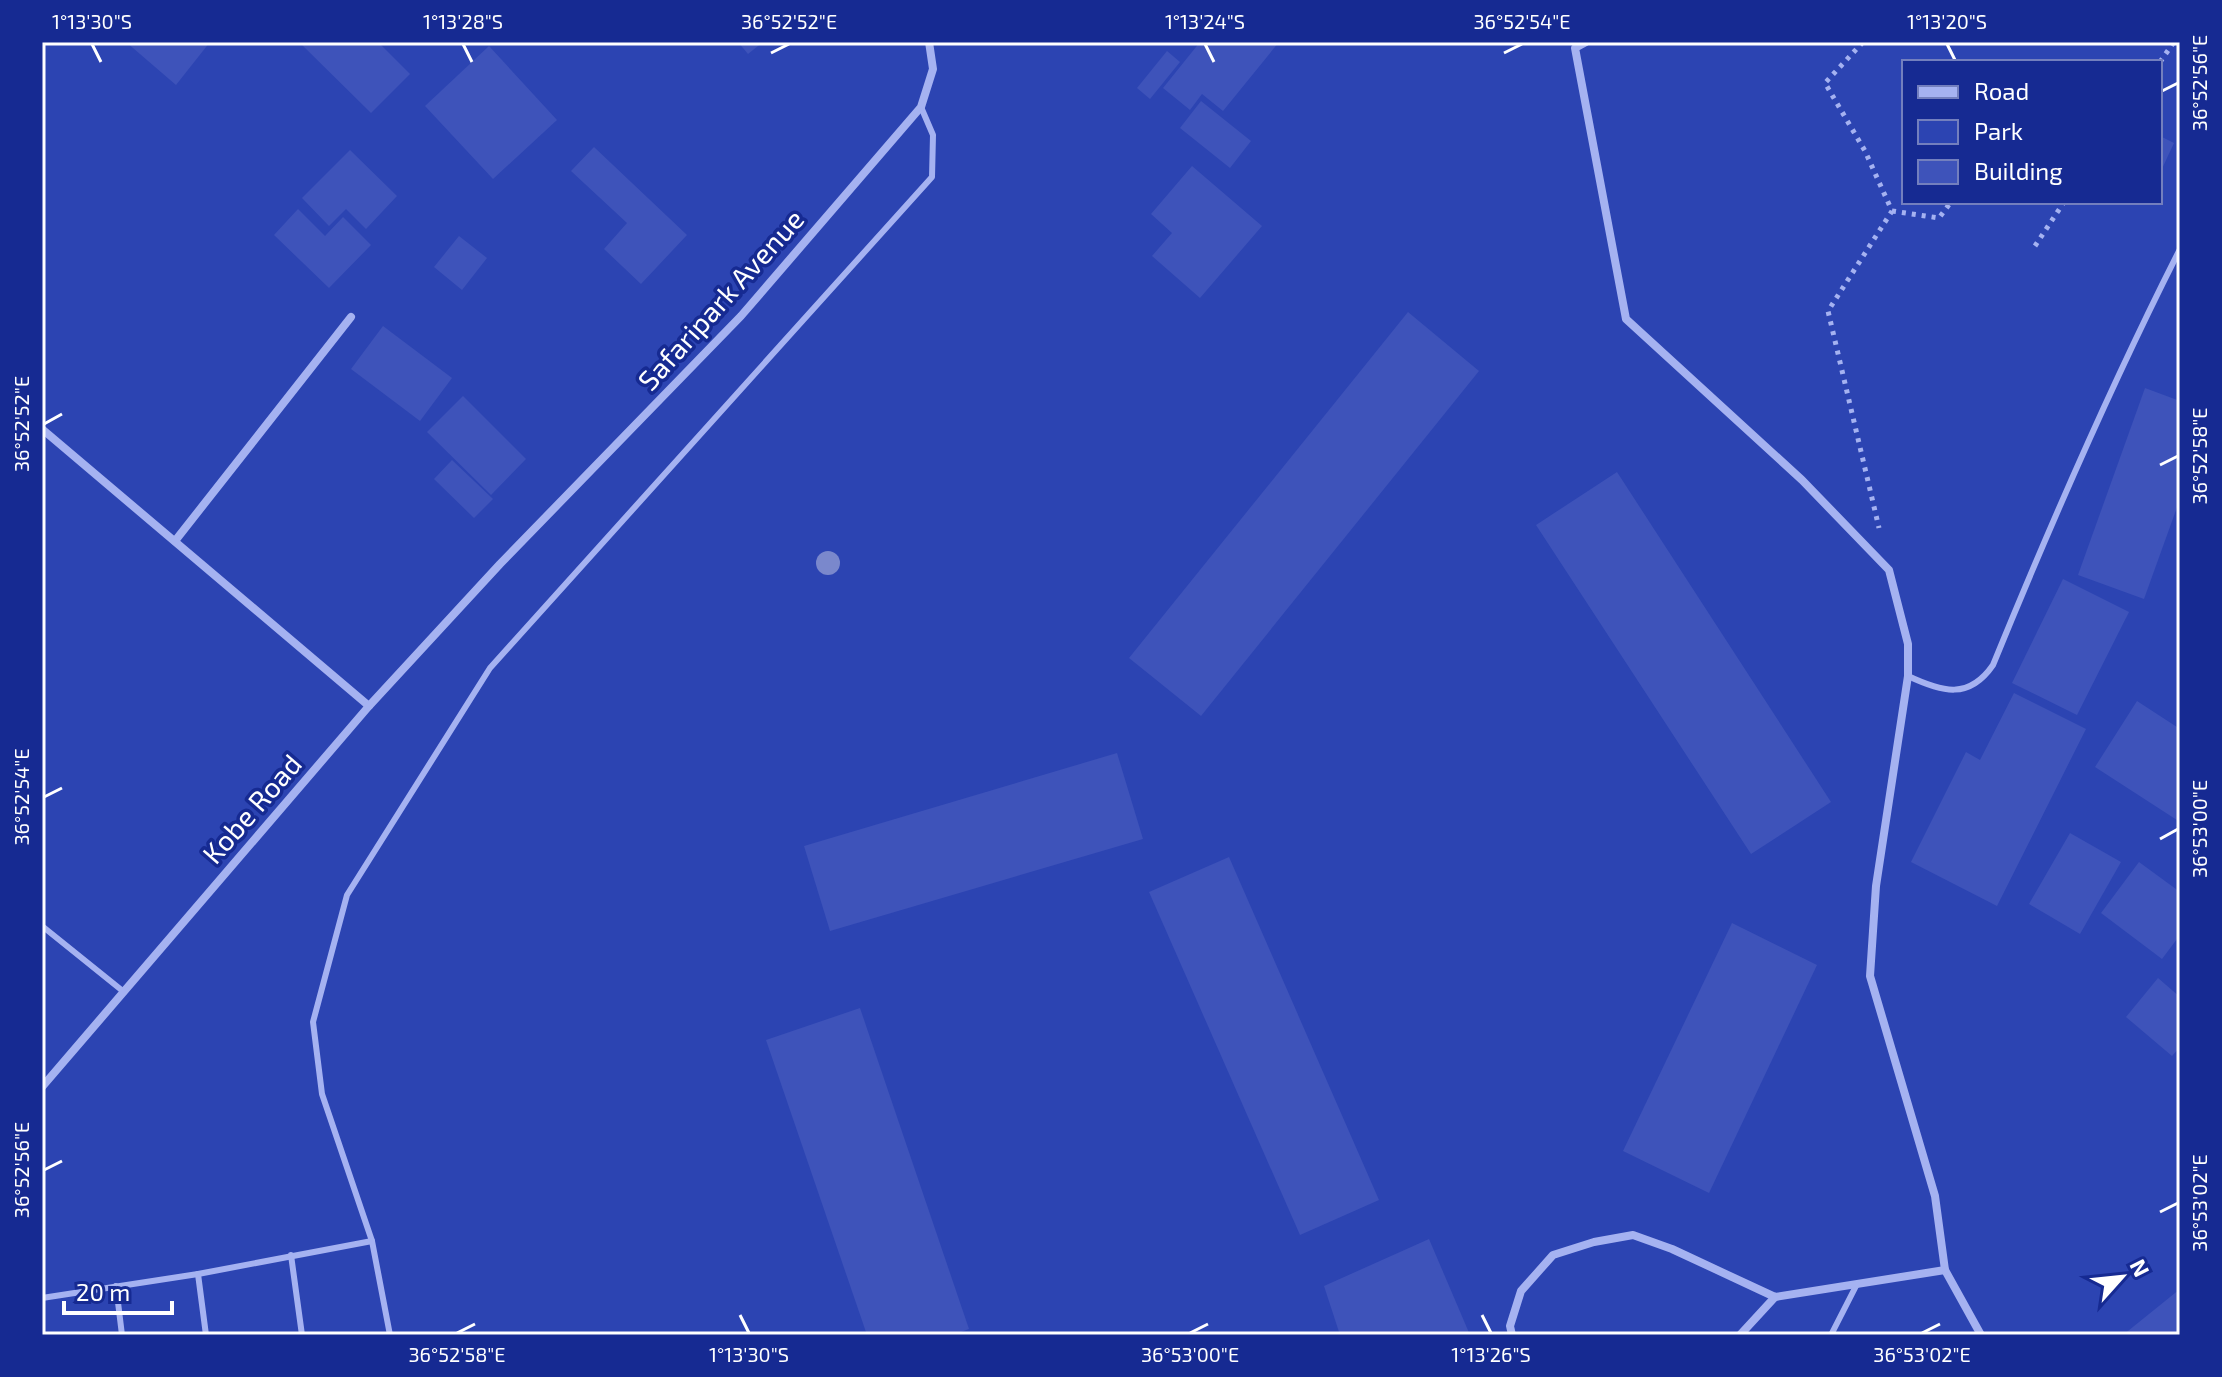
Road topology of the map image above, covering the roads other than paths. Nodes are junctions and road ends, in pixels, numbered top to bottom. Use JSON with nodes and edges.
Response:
{"nodes":[{"id":1,"x":929,"y":42,"type":"edge"},
{"id":2,"x":1586,"y":42,"type":"edge"},
{"id":3,"x":921,"y":107,"type":"junction"},
{"id":4,"x":2180,"y":249,"type":"edge"},
{"id":5,"x":351,"y":317,"type":"dead end"},
{"id":6,"x":42,"y":429,"type":"edge"},
{"id":7,"x":175,"y":541,"type":"junction"},
{"id":8,"x":500,"y":564,"type":"joint"},
{"id":9,"x":1908,"y":676,"type":"junction"},
{"id":10,"x":369,"y":706,"type":"junction"},
{"id":11,"x":42,"y":926,"type":"edge"},
{"id":12,"x":124,"y":992,"type":"junction"},
{"id":13,"x":42,"y":1087,"type":"edge"},
{"id":14,"x":372,"y":1241,"type":"junction"},
{"id":15,"x":291,"y":1255,"type":"junction"},
{"id":16,"x":1945,"y":1270,"type":"junction"},
{"id":17,"x":198,"y":1274,"type":"junction"},
{"id":18,"x":116,"y":1286,"type":"junction"},
{"id":19,"x":1856,"y":1286,"type":"junction"},
{"id":20,"x":1775,"y":1297,"type":"junction"},
{"id":21,"x":42,"y":1298,"type":"edge"},
{"id":22,"x":122,"y":1335,"type":"edge"},
{"id":23,"x":206,"y":1335,"type":"edge"},
{"id":24,"x":302,"y":1335,"type":"edge"},
{"id":25,"x":390,"y":1335,"type":"edge"},
{"id":26,"x":1512,"y":1335,"type":"edge"},
{"id":27,"x":1740,"y":1335,"type":"edge"},
{"id":28,"x":1831,"y":1335,"type":"edge"},
{"id":29,"x":1981,"y":1335,"type":"edge"}],
"edges":[{"from":1,"to":3,"type":"street","name":"Safaripark Avenue"},
{"from":2,"to":9,"type":"street"},
{"from":3,"to":8,"type":"street","name":"Safaripark Avenue"},
{"from":3,"to":14,"type":"lane"},
{"from":4,"to":9,"type":"lane"},
{"from":5,"to":7,"type":"street"},
{"from":6,"to":7,"type":"street"},
{"from":7,"to":10,"type":"street"},
{"from":8,"to":10,"type":"street","name":"Kobe Road"},
{"from":9,"to":16,"type":"street"},
{"from":10,"to":12,"type":"street","name":"Kobe Road"},
{"from":11,"to":12,"type":"lane"},
{"from":12,"to":13,"type":"street","name":"Kobe Road"},
{"from":14,"to":15,"type":"lane"},
{"from":14,"to":25,"type":"lane"},
{"from":15,"to":17,"type":"lane"},
{"from":15,"to":24,"type":"lane"},
{"from":16,"to":19,"type":"street"},
{"from":16,"to":29,"type":"street"},
{"from":17,"to":18,"type":"lane"},
{"from":17,"to":23,"type":"lane"},
{"from":18,"to":21,"type":"lane"},
{"from":18,"to":22,"type":"lane"},
{"from":19,"to":20,"type":"street"},
{"from":19,"to":28,"type":"lane"},
{"from":20,"to":26,"type":"street"},
{"from":20,"to":27,"type":"street"}]}
